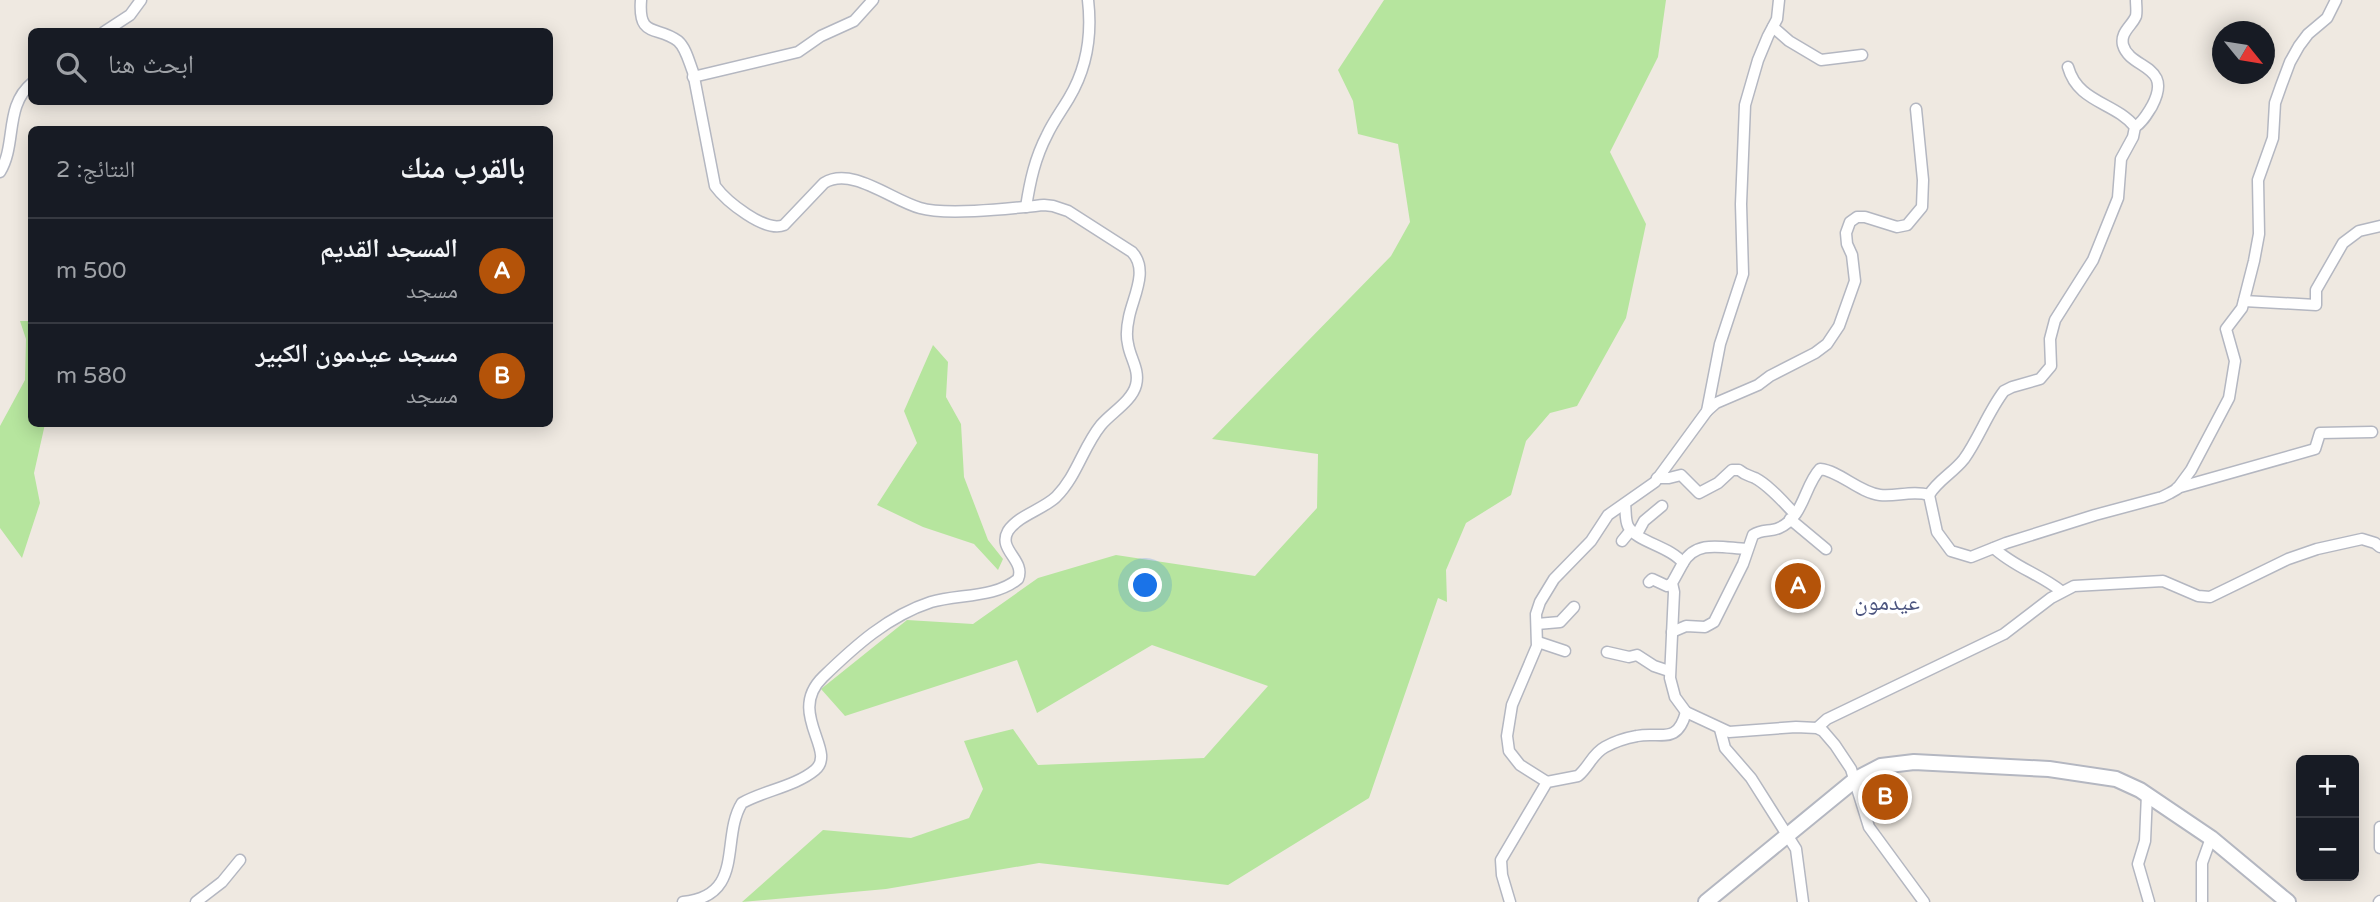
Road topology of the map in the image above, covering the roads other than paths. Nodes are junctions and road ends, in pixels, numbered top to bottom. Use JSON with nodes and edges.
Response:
{"nodes":[{"id":1,"x":141,"y":0,"type":"edge"},
{"id":2,"x":640,"y":0,"type":"edge"},
{"id":3,"x":873,"y":0,"type":"edge"},
{"id":4,"x":1088,"y":0,"type":"edge"},
{"id":5,"x":1779,"y":0,"type":"edge"},
{"id":6,"x":2136,"y":0,"type":"edge"},
{"id":7,"x":2336,"y":0,"type":"edge"},
{"id":8,"x":1773,"y":27,"type":"junction"},
{"id":9,"x":110,"y":28,"type":"edge"},
{"id":10,"x":1862,"y":55,"type":"dead end"},
{"id":11,"x":2068,"y":67,"type":"dead end"},
{"id":12,"x":693,"y":77,"type":"junction"},
{"id":13,"x":28,"y":88,"type":"edge"},
{"id":14,"x":1916,"y":110,"type":"dead end"},
{"id":15,"x":2135,"y":127,"type":"junction"},
{"id":16,"x":0,"y":172,"type":"edge"},
{"id":17,"x":1026,"y":207,"type":"junction"},
{"id":18,"x":2380,"y":226,"type":"edge"},
{"id":19,"x":2244,"y":301,"type":"junction"},
{"id":20,"x":1707,"y":411,"type":"junction"},
{"id":21,"x":2372,"y":432,"type":"dead end"},
{"id":22,"x":1657,"y":478,"type":"junction"},
{"id":23,"x":2177,"y":489,"type":"junction"},
{"id":24,"x":1929,"y":495,"type":"junction"},
{"id":25,"x":1625,"y":504,"type":"junction"},
{"id":26,"x":1662,"y":506,"type":"dead end"},
{"id":27,"x":1792,"y":517,"type":"junction"},
{"id":28,"x":1634,"y":532,"type":"junction"},
{"id":29,"x":1622,"y":541,"type":"dead end"},
{"id":30,"x":2380,"y":547,"type":"edge"},
{"id":31,"x":1994,"y":548,"type":"junction"},
{"id":32,"x":1747,"y":549,"type":"junction"},
{"id":33,"x":1826,"y":549,"type":"dead end"},
{"id":34,"x":1683,"y":563,"type":"junction"},
{"id":35,"x":1649,"y":582,"type":"dead end"},
{"id":36,"x":1672,"y":583,"type":"junction"},
{"id":37,"x":2061,"y":592,"type":"junction"},
{"id":38,"x":1574,"y":607,"type":"dead end"},
{"id":39,"x":1537,"y":624,"type":"junction"},
{"id":40,"x":1672,"y":632,"type":"junction"},
{"id":41,"x":1538,"y":642,"type":"junction"},
{"id":42,"x":1565,"y":651,"type":"dead end"},
{"id":43,"x":1607,"y":652,"type":"dead end"},
{"id":44,"x":1669,"y":671,"type":"junction"},
{"id":45,"x":1686,"y":712,"type":"junction"},
{"id":46,"x":1817,"y":728,"type":"junction"},
{"id":47,"x":1720,"y":729,"type":"junction"},
{"id":48,"x":1856,"y":779,"type":"junction"},
{"id":49,"x":1548,"y":782,"type":"junction"},
{"id":50,"x":2147,"y":794,"type":"junction"},
{"id":51,"x":2380,"y":827,"type":"edge"},
{"id":52,"x":1788,"y":834,"type":"junction"},
{"id":53,"x":2211,"y":838,"type":"junction"},
{"id":54,"x":2380,"y":848,"type":"edge"},
{"id":55,"x":240,"y":859,"type":"dead end"},
{"id":56,"x":196,"y":902,"type":"edge"},
{"id":57,"x":683,"y":902,"type":"edge"},
{"id":58,"x":1510,"y":902,"type":"edge"},
{"id":59,"x":1706,"y":902,"type":"edge"},
{"id":60,"x":1803,"y":902,"type":"edge"},
{"id":61,"x":1924,"y":902,"type":"edge"},
{"id":62,"x":2149,"y":902,"type":"edge"},
{"id":63,"x":2202,"y":902,"type":"edge"},
{"id":64,"x":2288,"y":902,"type":"edge"}],
"edges":[{"from":1,"to":9,"type":"street"},
{"from":2,"to":12,"type":"street"},
{"from":3,"to":12,"type":"street"},
{"from":4,"to":17,"type":"street"},
{"from":5,"to":8,"type":"street"},
{"from":6,"to":15,"type":"street"},
{"from":7,"to":19,"type":"street"},
{"from":8,"to":10,"type":"street"},
{"from":8,"to":20,"type":"street"},
{"from":11,"to":15,"type":"street"},
{"from":12,"to":17,"type":"street"},
{"from":13,"to":16,"type":"street"},
{"from":14,"to":20,"type":"street"},
{"from":15,"to":24,"type":"street"},
{"from":17,"to":57,"type":"street"},
{"from":18,"to":19,"type":"street"},
{"from":19,"to":23,"type":"street"},
{"from":20,"to":22,"type":"street"},
{"from":21,"to":23,"type":"street"},
{"from":22,"to":25,"type":"street"},
{"from":22,"to":27,"type":"street"},
{"from":23,"to":31,"type":"street"},
{"from":24,"to":27,"type":"street"},
{"from":24,"to":31,"type":"street"},
{"from":25,"to":28,"type":"street"},
{"from":25,"to":39,"type":"street"},
{"from":26,"to":28,"type":"street"},
{"from":27,"to":32,"type":"street"},
{"from":27,"to":33,"type":"street"},
{"from":28,"to":29,"type":"street"},
{"from":28,"to":34,"type":"street"},
{"from":30,"to":37,"type":"street"},
{"from":31,"to":37,"type":"street"},
{"from":32,"to":34,"type":"street"},
{"from":32,"to":40,"type":"street"},
{"from":34,"to":36,"type":"street"},
{"from":35,"to":36,"type":"street"},
{"from":36,"to":40,"type":"street"},
{"from":37,"to":46,"type":"street"},
{"from":38,"to":39,"type":"street"},
{"from":39,"to":41,"type":"street"},
{"from":40,"to":44,"type":"street"},
{"from":41,"to":42,"type":"street"},
{"from":41,"to":49,"type":"street"},
{"from":43,"to":44,"type":"street"},
{"from":44,"to":45,"type":"street"},
{"from":45,"to":47,"type":"street"},
{"from":45,"to":49,"type":"street"},
{"from":46,"to":47,"type":"street"},
{"from":46,"to":48,"type":"street"},
{"from":47,"to":52,"type":"street"},
{"from":48,"to":50,"type":"street"},
{"from":48,"to":52,"type":"street"},
{"from":48,"to":61,"type":"street"},
{"from":49,"to":58,"type":"street"},
{"from":50,"to":53,"type":"street"},
{"from":50,"to":62,"type":"street"},
{"from":51,"to":54,"type":"street"},
{"from":52,"to":59,"type":"street"},
{"from":52,"to":60,"type":"street"},
{"from":53,"to":63,"type":"street"},
{"from":53,"to":64,"type":"street"},
{"from":55,"to":56,"type":"street"}]}
